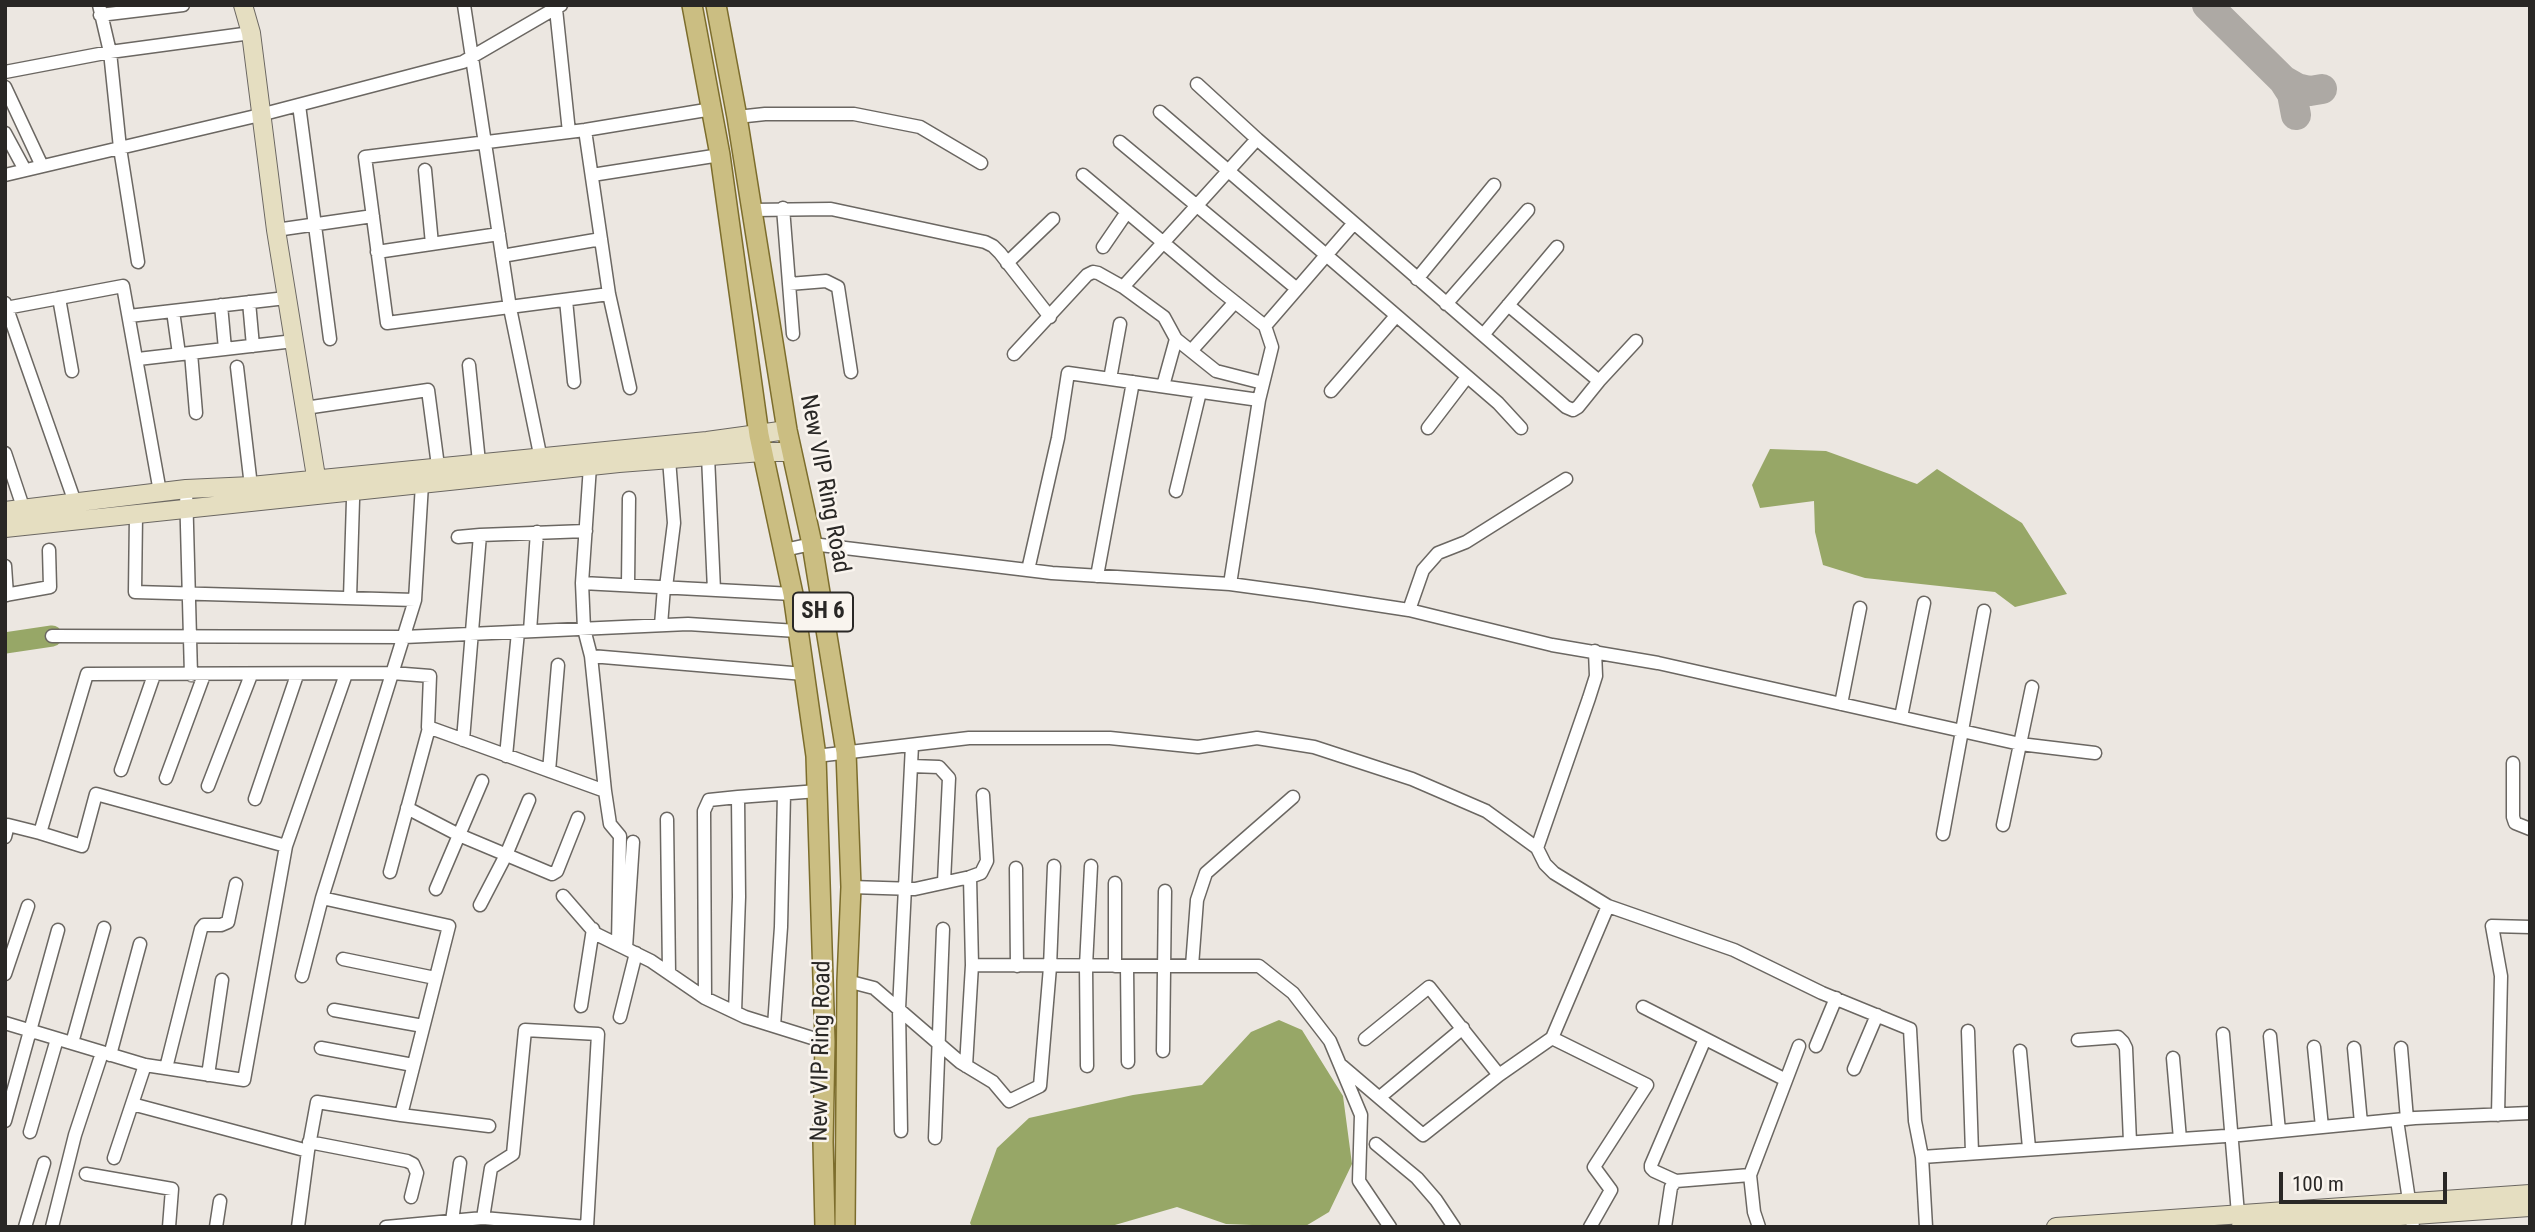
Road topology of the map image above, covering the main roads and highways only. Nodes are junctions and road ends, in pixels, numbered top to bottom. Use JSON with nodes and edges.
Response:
{"nodes":[{"id":1,"x":692,"y":5,"type":"edge"},
{"id":2,"x":716,"y":5,"type":"edge"},
{"id":3,"x":845,"y":1226,"type":"edge"},
{"id":4,"x":825,"y":1227,"type":"edge"}],
"edges":[{"from":1,"to":4,"type":"main road","name":"New VIP Ring Road","number":"SH 6"},
{"from":2,"to":3,"type":"main road","name":"New VIP Ring Road","number":"SH 6"}]}
